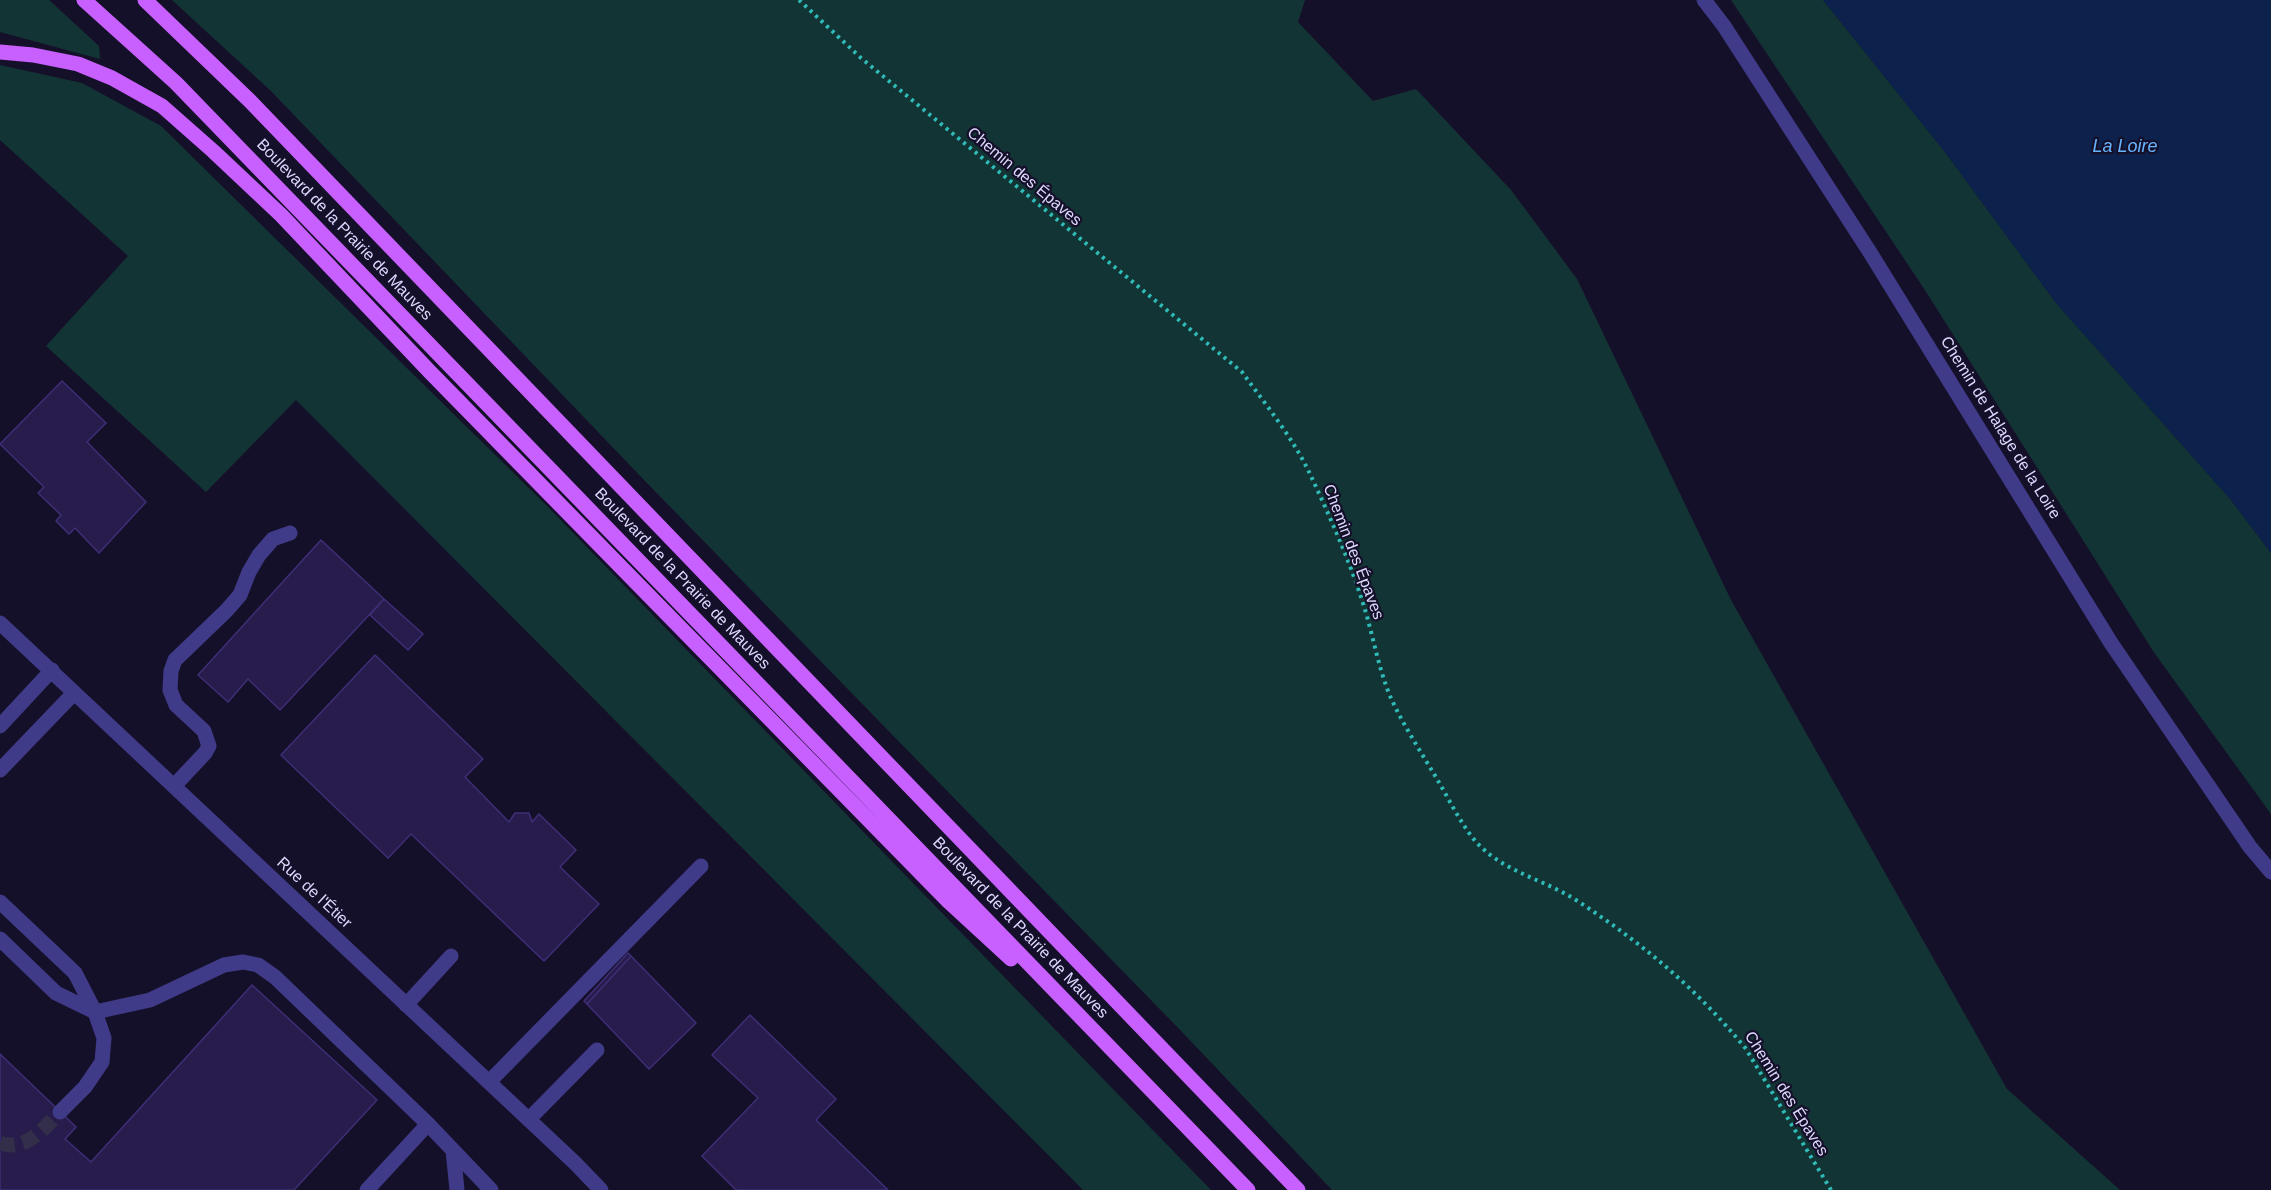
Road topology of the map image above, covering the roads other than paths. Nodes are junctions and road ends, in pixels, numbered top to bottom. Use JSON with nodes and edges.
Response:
{"nodes":[{"id":1,"x":84,"y":0,"type":"edge"},
{"id":2,"x":145,"y":0,"type":"edge"},
{"id":3,"x":1704,"y":0,"type":"edge"},
{"id":4,"x":0,"y":52,"type":"edge"},
{"id":5,"x":290,"y":533,"type":"dead end"},
{"id":6,"x":0,"y":623,"type":"edge"},
{"id":7,"x":52,"y":670,"type":"junction"},
{"id":8,"x":74,"y":693,"type":"junction"},
{"id":9,"x":0,"y":726,"type":"edge"},
{"id":10,"x":0,"y":770,"type":"edge"},
{"id":11,"x":174,"y":786,"type":"junction"},
{"id":12,"x":701,"y":866,"type":"dead end"},
{"id":13,"x":2271,"y":872,"type":"edge"},
{"id":14,"x":0,"y":902,"type":"edge"},
{"id":15,"x":0,"y":939,"type":"edge"},
{"id":16,"x":451,"y":956,"type":"dead end"},
{"id":17,"x":406,"y":1005,"type":"junction"},
{"id":18,"x":1072,"y":1008,"type":"junction"},
{"id":19,"x":95,"y":1012,"type":"junction"},
{"id":20,"x":597,"y":1050,"type":"dead end"},
{"id":21,"x":489,"y":1082,"type":"junction"},
{"id":22,"x":60,"y":1112,"type":"tunnel mouth"},
{"id":23,"x":529,"y":1119,"type":"junction"},
{"id":24,"x":428,"y":1124,"type":"junction"},
{"id":25,"x":453,"y":1150,"type":"junction"},
{"id":26,"x":368,"y":1190,"type":"edge"},
{"id":27,"x":457,"y":1190,"type":"edge"},
{"id":28,"x":491,"y":1190,"type":"edge"},
{"id":29,"x":601,"y":1190,"type":"edge"},
{"id":30,"x":1248,"y":1190,"type":"edge"},
{"id":31,"x":1298,"y":1190,"type":"edge"}],
"edges":[{"from":1,"to":18,"type":"main road","name":"Boulevard de la Prairie de Mauves"},
{"from":2,"to":31,"type":"main road","name":"Boulevard de la Prairie de Mauves"},
{"from":3,"to":13,"type":"street","name":"Chemin de Halage de la Loire"},
{"from":4,"to":18,"type":"main road"},
{"from":5,"to":11,"type":"street"},
{"from":6,"to":7,"type":"street","name":"Rue de l'Étier"},
{"from":7,"to":8,"type":"street","name":"Rue de l'Étier"},
{"from":7,"to":9,"type":"street"},
{"from":8,"to":10,"type":"street"},
{"from":8,"to":11,"type":"street","name":"Rue de l'Étier"},
{"from":11,"to":17,"type":"street","name":"Rue de l'Étier"},
{"from":12,"to":21,"type":"street"},
{"from":14,"to":19,"type":"street"},
{"from":15,"to":19,"type":"street"},
{"from":16,"to":17,"type":"street"},
{"from":17,"to":21,"type":"street","name":"Rue de l'Étier"},
{"from":18,"to":30,"type":"main road","name":"Boulevard de la Prairie de Mauves"},
{"from":19,"to":22,"type":"street"},
{"from":19,"to":24,"type":"street"},
{"from":20,"to":23,"type":"street"},
{"from":21,"to":23,"type":"street","name":"Rue de l'Étier"},
{"from":23,"to":29,"type":"street","name":"Rue de l'Étier"},
{"from":24,"to":25,"type":"street"},
{"from":24,"to":26,"type":"street"},
{"from":25,"to":27,"type":"street"},
{"from":25,"to":28,"type":"street"}]}
